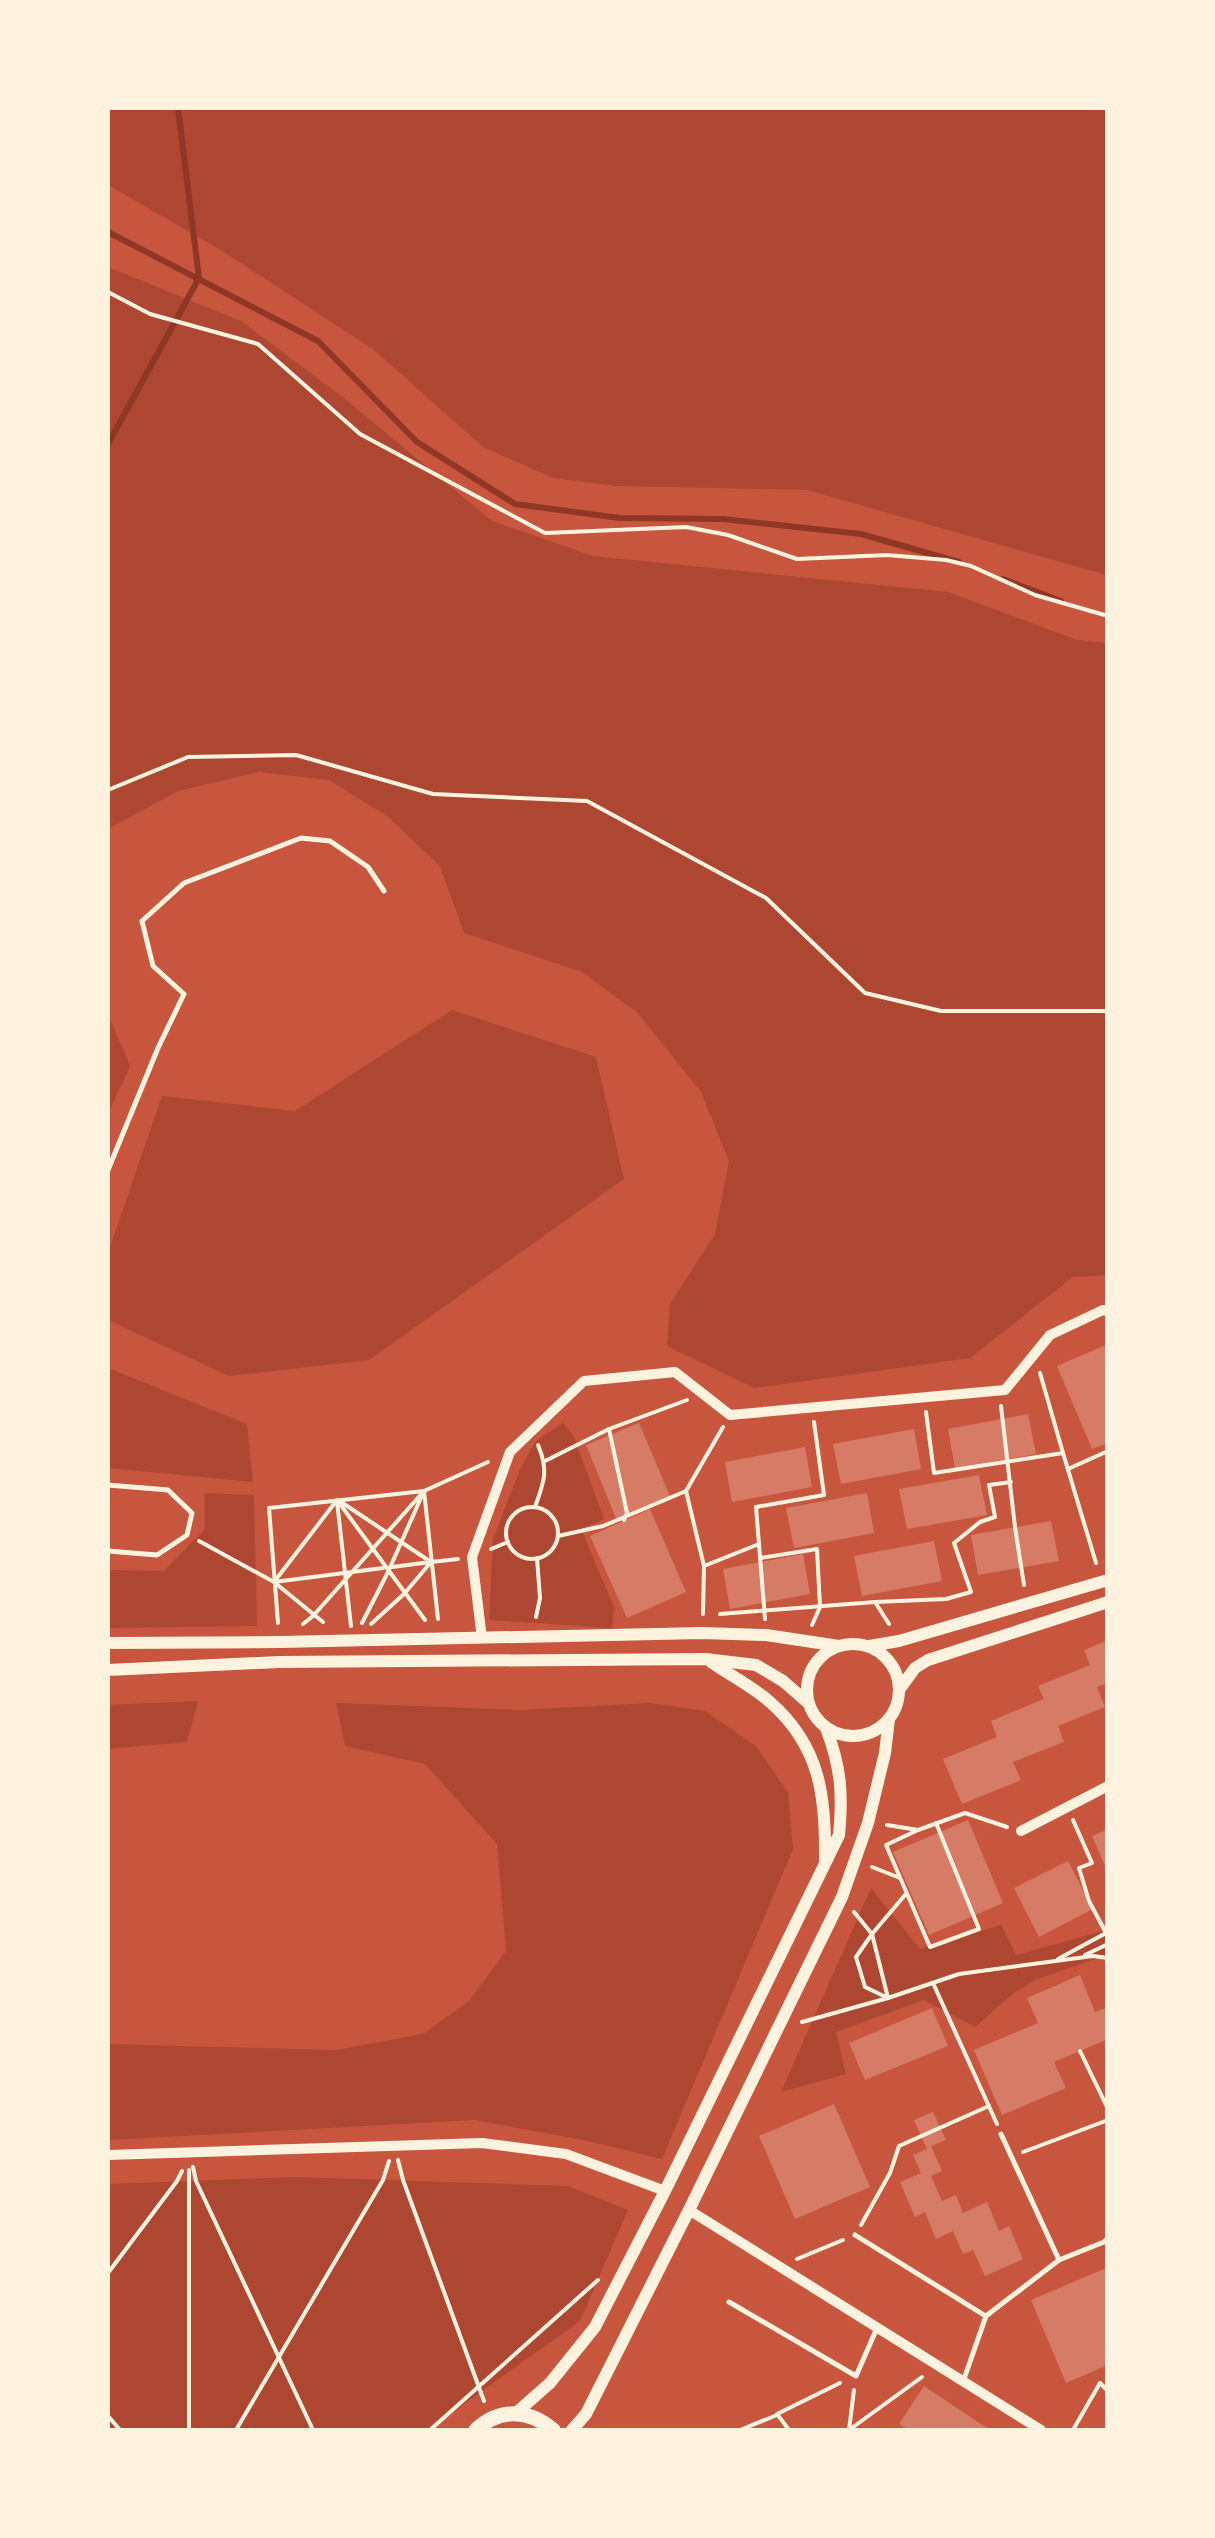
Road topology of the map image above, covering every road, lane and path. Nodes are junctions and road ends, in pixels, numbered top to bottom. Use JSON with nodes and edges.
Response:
{"nodes":[{"id":1,"x":108,"y":292,"type":"edge"},
{"id":2,"x":1108,"y":616,"type":"edge"},
{"id":3,"x":108,"y":790,"type":"edge"},
{"id":4,"x":384,"y":890,"type":"dead end"},
{"id":5,"x":1108,"y":1011,"type":"edge"},
{"id":6,"x":108,"y":1170,"type":"edge"},
{"id":7,"x":1108,"y":1311,"type":"edge"},
{"id":8,"x":1034,"y":1354,"type":"junction"},
{"id":9,"x":1000,"y":1390,"type":"junction"},
{"id":10,"x":703,"y":1394,"type":"junction"},
{"id":11,"x":924,"y":1398,"type":"junction"},
{"id":12,"x":812,"y":1408,"type":"junction"},
{"id":13,"x":730,"y":1415,"type":"junction"},
{"id":14,"x":532,"y":1430,"type":"junction"},
{"id":15,"x":608,"y":1430,"type":"junction"},
{"id":16,"x":510,"y":1452,"type":"junction"},
{"id":17,"x":1108,"y":1452,"type":"edge"},
{"id":18,"x":1063,"y":1453,"type":"junction"},
{"id":19,"x":545,"y":1461,"type":"junction"},
{"id":20,"x":1008,"y":1463,"type":"junction"},
{"id":21,"x":1068,"y":1469,"type":"junction"},
{"id":22,"x":1012,"y":1482,"type":"junction"},
{"id":23,"x":108,"y":1485,"type":"edge"},
{"id":24,"x":424,"y":1491,"type":"junction"},
{"id":25,"x":686,"y":1492,"type":"junction"},
{"id":26,"x":336,"y":1500,"type":"junction"},
{"id":27,"x":535,"y":1507,"type":"junction"},
{"id":28,"x":624,"y":1520,"type":"dead end"},
{"id":29,"x":386,"y":1532,"type":"junction"},
{"id":30,"x":188,"y":1535,"type":"junction"},
{"id":31,"x":558,"y":1536,"type":"junction"},
{"id":32,"x":401,"y":1542,"type":"junction"},
{"id":33,"x":760,"y":1544,"type":"junction"},
{"id":34,"x":372,"y":1549,"type":"junction"},
{"id":35,"x":108,"y":1552,"type":"edge"},
{"id":36,"x":472,"y":1558,"type":"junction"},
{"id":37,"x":537,"y":1558,"type":"junction"},
{"id":38,"x":760,"y":1558,"type":"junction"},
{"id":39,"x":431,"y":1562,"type":"junction"},
{"id":40,"x":704,"y":1566,"type":"junction"},
{"id":41,"x":1020,"y":1568,"type":"dead end"},
{"id":42,"x":388,"y":1569,"type":"junction"},
{"id":43,"x":347,"y":1575,"type":"junction"},
{"id":44,"x":1105,"y":1581,"type":"edge"},
{"id":45,"x":274,"y":1582,"type":"junction"},
{"id":46,"x":404,"y":1594,"type":"junction"},
{"id":47,"x":875,"y":1602,"type":"junction"},
{"id":48,"x":1108,"y":1602,"type":"edge"},
{"id":49,"x":820,"y":1606,"type":"junction"},
{"id":50,"x":764,"y":1612,"type":"junction"},
{"id":51,"x":718,"y":1614,"type":"dead end"},
{"id":52,"x":313,"y":1616,"type":"junction"},
{"id":53,"x":702,"y":1633,"type":"junction"},
{"id":54,"x":766,"y":1635,"type":"junction"},
{"id":55,"x":533,"y":1637,"type":"junction"},
{"id":56,"x":482,"y":1638,"type":"junction"},
{"id":57,"x":440,"y":1639,"type":"junction"},
{"id":58,"x":353,"y":1640,"type":"junction"},
{"id":59,"x":805,"y":1641,"type":"junction"},
{"id":60,"x":899,"y":1641,"type":"junction"},
{"id":61,"x":108,"y":1642,"type":"edge"},
{"id":62,"x":280,"y":1642,"type":"junction"},
{"id":63,"x":839,"y":1646,"type":"junction"},
{"id":64,"x":868,"y":1646,"type":"junction"},
{"id":65,"x":705,"y":1659,"type":"junction"},
{"id":66,"x":108,"y":1670,"type":"edge"},
{"id":67,"x":899,"y":1690,"type":"junction"},
{"id":68,"x":808,"y":1702,"type":"junction"},
{"id":69,"x":889,"y":1719,"type":"junction"},
{"id":70,"x":826,"y":1728,"type":"junction"},
{"id":71,"x":1108,"y":1786,"type":"edge"},
{"id":72,"x":1068,"y":1807,"type":"junction"},
{"id":73,"x":868,"y":1822,"type":"junction"},
{"id":74,"x":936,"y":1823,"type":"junction"},
{"id":75,"x":918,"y":1830,"type":"junction"},
{"id":76,"x":1021,"y":1831,"type":"joint"},
{"id":77,"x":856,"y":1861,"type":"junction"},
{"id":78,"x":825,"y":1867,"type":"junction"},
{"id":79,"x":900,"y":1878,"type":"junction"},
{"id":80,"x":906,"y":1894,"type":"junction"},
{"id":81,"x":842,"y":1896,"type":"junction"},
{"id":82,"x":872,"y":1934,"type":"junction"},
{"id":83,"x":1108,"y":1944,"type":"edge"},
{"id":84,"x":1078,"y":1958,"type":"junction"},
{"id":85,"x":1108,"y":1958,"type":"edge"},
{"id":86,"x":1054,"y":1961,"type":"junction"},
{"id":87,"x":933,"y":1983,"type":"junction"},
{"id":88,"x":888,"y":1998,"type":"junction"},
{"id":89,"x":778,"y":2029,"type":"junction"},
{"id":90,"x":1080,"y":2051,"type":"dead end"},
{"id":91,"x":988,"y":2106,"type":"junction"},
{"id":92,"x":1108,"y":2109,"type":"edge"},
{"id":93,"x":1108,"y":2120,"type":"edge"},
{"id":94,"x":1001,"y":2134,"type":"joint"},
{"id":95,"x":395,"y":2146,"type":"junction"},
{"id":96,"x":189,"y":2152,"type":"junction"},
{"id":97,"x":108,"y":2155,"type":"edge"},
{"id":98,"x":1012,"y":2157,"type":"junction"},
{"id":99,"x":665,"y":2191,"type":"junction"},
{"id":100,"x":689,"y":2210,"type":"junction"},
{"id":101,"x":855,"y":2235,"type":"junction"},
{"id":102,"x":1108,"y":2238,"type":"edge"},
{"id":103,"x":1059,"y":2260,"type":"junction"},
{"id":104,"x":778,"y":2266,"type":"junction"},
{"id":105,"x":108,"y":2273,"type":"edge"},
{"id":106,"x":598,"y":2280,"type":"dead end"},
{"id":107,"x":730,"y":2302,"type":"dead end"},
{"id":108,"x":986,"y":2316,"type":"junction"},
{"id":109,"x":877,"y":2328,"type":"junction"},
{"id":110,"x":278,"y":2358,"type":"junction"},
{"id":111,"x":937,"y":2366,"type":"junction"},
{"id":112,"x":856,"y":2376,"type":"junction"},
{"id":113,"x":1108,"y":2380,"type":"edge"},
{"id":114,"x":963,"y":2382,"type":"junction"},
{"id":115,"x":1100,"y":2383,"type":"junction"},
{"id":116,"x":479,"y":2387,"type":"junction"},
{"id":117,"x":1108,"y":2391,"type":"edge"},
{"id":118,"x":485,"y":2405,"type":"dead end"},
{"id":119,"x":516,"y":2413,"type":"junction"},
{"id":120,"x":586,"y":2414,"type":"junction"},
{"id":121,"x":777,"y":2414,"type":"junction"},
{"id":122,"x":108,"y":2416,"type":"edge"},
{"id":123,"x":120,"y":2430,"type":"edge"},
{"id":124,"x":189,"y":2430,"type":"edge"},
{"id":125,"x":236,"y":2430,"type":"edge"},
{"id":126,"x":312,"y":2430,"type":"edge"},
{"id":127,"x":430,"y":2430,"type":"edge"},
{"id":128,"x":476,"y":2430,"type":"edge"},
{"id":129,"x":553,"y":2430,"type":"edge"},
{"id":130,"x":572,"y":2430,"type":"edge"},
{"id":131,"x":586,"y":2430,"type":"edge"},
{"id":132,"x":740,"y":2430,"type":"edge"},
{"id":133,"x":789,"y":2430,"type":"edge"},
{"id":134,"x":849,"y":2430,"type":"edge"},
{"id":135,"x":1040,"y":2430,"type":"edge"},
{"id":136,"x":1073,"y":2430,"type":"edge"}],
"edges":[{"from":1,"to":2,"type":"path"},
{"from":3,"to":5,"type":"path"},
{"from":4,"to":6,"type":"lane"},
{"from":7,"to":8,"type":"street"},
{"from":8,"to":9,"type":"street"},
{"from":8,"to":18,"type":"path"},
{"from":9,"to":11,"type":"street"},
{"from":9,"to":20,"type":"path"},
{"from":10,"to":13,"type":"street"},
{"from":10,"to":14,"type":"street"},
{"from":10,"to":15,"type":"path"},
{"from":11,"to":12,"type":"street"},
{"from":11,"to":20,"type":"path"},
{"from":12,"to":13,"type":"street"},
{"from":12,"to":33,"type":"path"},
{"from":13,"to":25,"type":"path"},
{"from":14,"to":16,"type":"street"},
{"from":14,"to":19,"type":"path"},
{"from":15,"to":19,"type":"path"},
{"from":15,"to":28,"type":"path"},
{"from":16,"to":24,"type":"path"},
{"from":16,"to":36,"type":"street"},
{"from":17,"to":21,"type":"path"},
{"from":18,"to":20,"type":"path"},
{"from":18,"to":21,"type":"path"},
{"from":19,"to":27,"type":"path"},
{"from":20,"to":22,"type":"path"},
{"from":21,"to":44,"type":"path"},
{"from":22,"to":41,"type":"path"},
{"from":22,"to":47,"type":"path"},
{"from":23,"to":30,"type":"lane"},
{"from":24,"to":26,"type":"path"},
{"from":24,"to":29,"type":"path"},
{"from":24,"to":32,"type":"path"},
{"from":24,"to":39,"type":"path"},
{"from":25,"to":31,"type":"path"},
{"from":25,"to":40,"type":"path"},
{"from":26,"to":29,"type":"path"},
{"from":26,"to":34,"type":"path"},
{"from":26,"to":43,"type":"path"},
{"from":26,"to":45,"type":"path"},
{"from":26,"to":45,"type":"path"},
{"from":27,"to":31,"type":"path"},
{"from":27,"to":37,"type":"path"},
{"from":29,"to":32,"type":"path"},
{"from":29,"to":34,"type":"path"},
{"from":30,"to":35,"type":"lane"},
{"from":30,"to":45,"type":"path"},
{"from":31,"to":37,"type":"path"},
{"from":32,"to":39,"type":"path"},
{"from":32,"to":42,"type":"path"},
{"from":33,"to":38,"type":"path"},
{"from":33,"to":40,"type":"path"},
{"from":34,"to":42,"type":"path"},
{"from":34,"to":43,"type":"path"},
{"from":36,"to":39,"type":"path"},
{"from":36,"to":56,"type":"street"},
{"from":37,"to":55,"type":"path"},
{"from":38,"to":49,"type":"path"},
{"from":38,"to":50,"type":"path"},
{"from":39,"to":42,"type":"path"},
{"from":39,"to":46,"type":"path"},
{"from":39,"to":57,"type":"path"},
{"from":40,"to":53,"type":"path"},
{"from":42,"to":43,"type":"path"},
{"from":42,"to":46,"type":"path"},
{"from":42,"to":58,"type":"path"},
{"from":43,"to":45,"type":"path"},
{"from":43,"to":52,"type":"path"},
{"from":43,"to":58,"type":"path"},
{"from":44,"to":60,"type":"street"},
{"from":45,"to":52,"type":"path"},
{"from":45,"to":62,"type":"path"},
{"from":46,"to":57,"type":"path"},
{"from":46,"to":58,"type":"path"},
{"from":47,"to":49,"type":"path"},
{"from":47,"to":60,"type":"path"},
{"from":48,"to":67,"type":"street"},
{"from":49,"to":50,"type":"path"},
{"from":49,"to":59,"type":"path"},
{"from":50,"to":51,"type":"path"},
{"from":50,"to":54,"type":"path"},
{"from":52,"to":58,"type":"path"},
{"from":52,"to":62,"type":"path"},
{"from":53,"to":54,"type":"street"},
{"from":53,"to":55,"type":"street"},
{"from":54,"to":59,"type":"street"},
{"from":55,"to":56,"type":"street"},
{"from":56,"to":57,"type":"street"},
{"from":57,"to":58,"type":"street"},
{"from":58,"to":62,"type":"street"},
{"from":59,"to":63,"type":"street"},
{"from":60,"to":64,"type":"street"},
{"from":61,"to":62,"type":"street"},
{"from":63,"to":64,"type":"street"},
{"from":63,"to":68,"type":"street"},
{"from":64,"to":67,"type":"street"},
{"from":65,"to":66,"type":"street"},
{"from":65,"to":68,"type":"street"},
{"from":65,"to":78,"type":"street"},
{"from":67,"to":69,"type":"street"},
{"from":68,"to":70,"type":"street"},
{"from":69,"to":70,"type":"street"},
{"from":69,"to":73,"type":"street"},
{"from":70,"to":78,"type":"street"},
{"from":71,"to":72,"type":"street"},
{"from":72,"to":76,"type":"street"},
{"from":72,"to":86,"type":"path"},
{"from":73,"to":75,"type":"path"},
{"from":73,"to":77,"type":"street"},
{"from":74,"to":75,"type":"path"},
{"from":74,"to":76,"type":"path"},
{"from":74,"to":80,"type":"path"},
{"from":75,"to":79,"type":"path"},
{"from":77,"to":79,"type":"path"},
{"from":77,"to":81,"type":"street"},
{"from":78,"to":99,"type":"street"},
{"from":79,"to":80,"type":"path"},
{"from":80,"to":82,"type":"path"},
{"from":81,"to":82,"type":"path"},
{"from":81,"to":89,"type":"street"},
{"from":82,"to":88,"type":"path"},
{"from":82,"to":88,"type":"path"},
{"from":83,"to":84,"type":"path"},
{"from":84,"to":85,"type":"path"},
{"from":84,"to":86,"type":"path"},
{"from":86,"to":87,"type":"path"},
{"from":87,"to":88,"type":"path"},
{"from":87,"to":91,"type":"path"},
{"from":88,"to":89,"type":"path"},
{"from":89,"to":100,"type":"street"},
{"from":90,"to":92,"type":"path"},
{"from":91,"to":94,"type":"path"},
{"from":91,"to":101,"type":"path"},
{"from":93,"to":98,"type":"path"},
{"from":94,"to":98,"type":"lane"},
{"from":95,"to":96,"type":"street"},
{"from":95,"to":99,"type":"street"},
{"from":95,"to":110,"type":"path"},
{"from":95,"to":116,"type":"path"},
{"from":96,"to":97,"type":"street"},
{"from":96,"to":105,"type":"path"},
{"from":96,"to":110,"type":"path"},
{"from":96,"to":124,"type":"path"},
{"from":98,"to":103,"type":"lane"},
{"from":99,"to":119,"type":"street"},
{"from":100,"to":104,"type":"street"},
{"from":100,"to":120,"type":"street"},
{"from":101,"to":104,"type":"path"},
{"from":101,"to":108,"type":"lane"},
{"from":102,"to":103,"type":"lane"},
{"from":103,"to":108,"type":"lane"},
{"from":104,"to":109,"type":"street"},
{"from":106,"to":116,"type":"path"},
{"from":107,"to":112,"type":"lane"},
{"from":108,"to":114,"type":"lane"},
{"from":109,"to":111,"type":"street"},
{"from":109,"to":112,"type":"lane"},
{"from":110,"to":125,"type":"path"},
{"from":110,"to":126,"type":"path"},
{"from":111,"to":114,"type":"street"},
{"from":111,"to":134,"type":"path"},
{"from":112,"to":121,"type":"path"},
{"from":112,"to":134,"type":"path"},
{"from":113,"to":115,"type":"path"},
{"from":114,"to":135,"type":"street"},
{"from":115,"to":117,"type":"path"},
{"from":115,"to":136,"type":"path"},
{"from":116,"to":118,"type":"path"},
{"from":116,"to":127,"type":"path"},
{"from":119,"to":128,"type":"main road"},
{"from":119,"to":129,"type":"main road"},
{"from":120,"to":130,"type":"street"},
{"from":120,"to":131,"type":"street"},
{"from":121,"to":132,"type":"path"},
{"from":121,"to":133,"type":"path"},
{"from":122,"to":123,"type":"path"}]}
